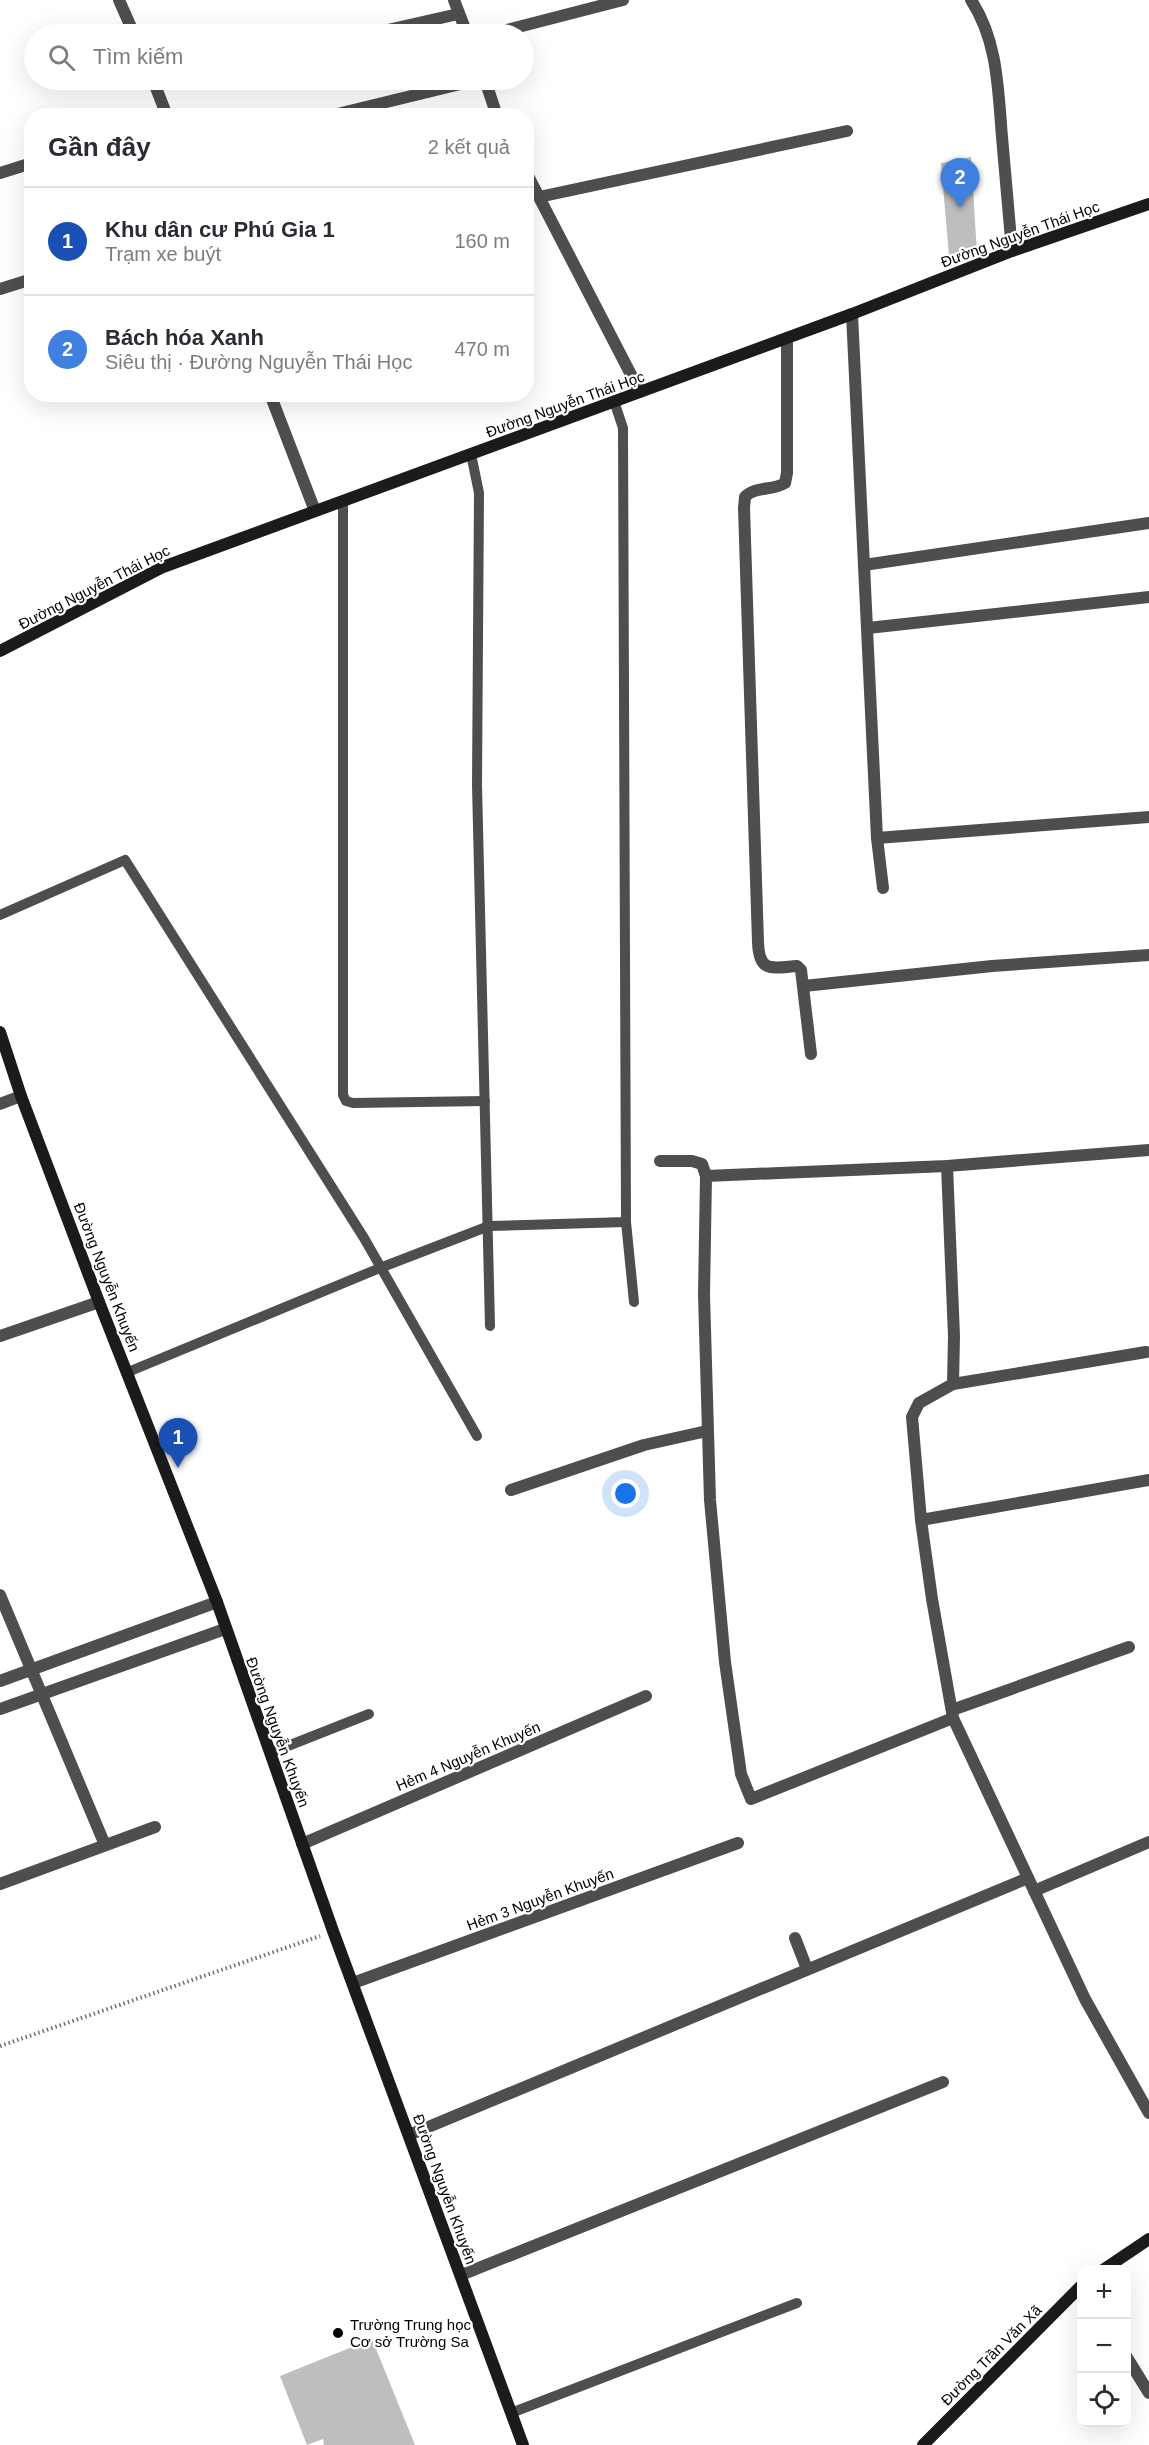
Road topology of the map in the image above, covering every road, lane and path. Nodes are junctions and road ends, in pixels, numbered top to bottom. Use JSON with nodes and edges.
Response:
{"nodes":[{"id":1,"x":119,"y":0,"type":"edge"},
{"id":2,"x":454,"y":0,"type":"edge"},
{"id":3,"x":624,"y":0,"type":"edge"},
{"id":4,"x":971,"y":0,"type":"edge"},
{"id":5,"x":458,"y":14,"type":"junction"},
{"id":6,"x":130,"y":24,"type":"edge"},
{"id":7,"x":414,"y":24,"type":"edge"},
{"id":8,"x":462,"y":24,"type":"edge"},
{"id":9,"x":530,"y":24,"type":"edge"},
{"id":10,"x":157,"y":90,"type":"edge"},
{"id":11,"x":436,"y":90,"type":"edge"},
{"id":12,"x":488,"y":90,"type":"edge"},
{"id":13,"x":164,"y":108,"type":"edge"},
{"id":14,"x":362,"y":108,"type":"edge"},
{"id":15,"x":494,"y":108,"type":"edge"},
{"id":16,"x":847,"y":131,"type":"dead end"},
{"id":17,"x":24,"y":166,"type":"edge"},
{"id":18,"x":0,"y":173,"type":"edge"},
{"id":19,"x":534,"y":190,"type":"edge"},
{"id":20,"x":534,"y":192,"type":"edge"},
{"id":21,"x":1149,"y":204,"type":"edge"},
{"id":22,"x":1012,"y":251,"type":"junction"},
{"id":23,"x":24,"y":282,"type":"edge"},
{"id":24,"x":0,"y":289,"type":"edge"},
{"id":25,"x":852,"y":314,"type":"junction"},
{"id":26,"x":787,"y":338,"type":"junction"},
{"id":27,"x":640,"y":392,"type":"junction"},
{"id":28,"x":614,"y":401,"type":"junction"},
{"id":29,"x":273,"y":402,"type":"edge"},
{"id":30,"x":471,"y":454,"type":"junction"},
{"id":31,"x":343,"y":501,"type":"junction"},
{"id":32,"x":315,"y":511,"type":"junction"},
{"id":33,"x":1149,"y":523,"type":"edge"},
{"id":34,"x":864,"y":564,"type":"junction"},
{"id":35,"x":1149,"y":597,"type":"edge"},
{"id":36,"x":868,"y":628,"type":"junction"},
{"id":37,"x":0,"y":651,"type":"edge"},
{"id":38,"x":1149,"y":818,"type":"edge"},
{"id":39,"x":877,"y":838,"type":"junction"},
{"id":40,"x":883,"y":888,"type":"dead end"},
{"id":41,"x":0,"y":915,"type":"edge"},
{"id":42,"x":1149,"y":955,"type":"edge"},
{"id":43,"x":804,"y":986,"type":"junction"},
{"id":44,"x":0,"y":1032,"type":"edge"},
{"id":45,"x":811,"y":1054,"type":"dead end"},
{"id":46,"x":21,"y":1096,"type":"junction"},
{"id":47,"x":485,"y":1101,"type":"junction"},
{"id":48,"x":0,"y":1104,"type":"edge"},
{"id":49,"x":1149,"y":1150,"type":"edge"},
{"id":50,"x":660,"y":1161,"type":"dead end"},
{"id":51,"x":947,"y":1166,"type":"junction"},
{"id":52,"x":706,"y":1176,"type":"junction"},
{"id":53,"x":626,"y":1222,"type":"junction"},
{"id":54,"x":489,"y":1226,"type":"junction"},
{"id":55,"x":380,"y":1268,"type":"junction"},
{"id":56,"x":99,"y":1302,"type":"junction"},
{"id":57,"x":634,"y":1302,"type":"dead end"},
{"id":58,"x":490,"y":1326,"type":"dead end"},
{"id":59,"x":0,"y":1336,"type":"edge"},
{"id":60,"x":1146,"y":1352,"type":"dead end"},
{"id":61,"x":128,"y":1372,"type":"junction"},
{"id":62,"x":953,"y":1384,"type":"junction"},
{"id":63,"x":707,"y":1431,"type":"junction"},
{"id":64,"x":477,"y":1436,"type":"dead end"},
{"id":65,"x":1149,"y":1480,"type":"edge"},
{"id":66,"x":512,"y":1490,"type":"dead end"},
{"id":67,"x":921,"y":1520,"type":"junction"},
{"id":68,"x":0,"y":1595,"type":"edge"},
{"id":69,"x":216,"y":1602,"type":"junction"},
{"id":70,"x":225,"y":1629,"type":"junction"},
{"id":71,"x":1129,"y":1647,"type":"dead end"},
{"id":72,"x":31,"y":1669,"type":"junction"},
{"id":73,"x":0,"y":1680,"type":"edge"},
{"id":74,"x":40,"y":1693,"type":"junction"},
{"id":75,"x":646,"y":1696,"type":"dead end"},
{"id":76,"x":0,"y":1709,"type":"edge"},
{"id":77,"x":369,"y":1714,"type":"dead end"},
{"id":78,"x":952,"y":1714,"type":"junction"},
{"id":79,"x":270,"y":1753,"type":"junction"},
{"id":80,"x":155,"y":1827,"type":"dead end"},
{"id":81,"x":1149,"y":1842,"type":"edge"},
{"id":82,"x":302,"y":1844,"type":"junction"},
{"id":83,"x":738,"y":1844,"type":"dead end"},
{"id":84,"x":105,"y":1845,"type":"junction"},
{"id":85,"x":1028,"y":1878,"type":"junction"},
{"id":86,"x":0,"y":1884,"type":"edge"},
{"id":87,"x":1034,"y":1891,"type":"junction"},
{"id":88,"x":333,"y":1931,"type":"junction"},
{"id":89,"x":795,"y":1938,"type":"dead end"},
{"id":90,"x":807,"y":1969,"type":"junction"},
{"id":91,"x":352,"y":1983,"type":"junction"},
{"id":92,"x":0,"y":2046,"type":"edge"},
{"id":93,"x":943,"y":2082,"type":"dead end"},
{"id":94,"x":1149,"y":2113,"type":"edge"},
{"id":95,"x":409,"y":2135,"type":"junction"},
{"id":96,"x":1149,"y":2239,"type":"edge"},
{"id":97,"x":1110,"y":2265,"type":"edge"},
{"id":98,"x":461,"y":2275,"type":"junction"},
{"id":99,"x":1077,"y":2290,"type":"edge"},
{"id":100,"x":797,"y":2303,"type":"dead end"},
{"id":101,"x":1131,"y":2364,"type":"edge"},
{"id":102,"x":1149,"y":2393,"type":"edge"},
{"id":103,"x":512,"y":2413,"type":"junction"},
{"id":104,"x":524,"y":2445,"type":"edge"},
{"id":105,"x":922,"y":2445,"type":"edge"}],
"edges":[{"from":1,"to":6,"type":"street"},
{"from":2,"to":5,"type":"street"},
{"from":3,"to":9,"type":"street"},
{"from":4,"to":22,"type":"street"},
{"from":5,"to":7,"type":"street"},
{"from":5,"to":8,"type":"street"},
{"from":10,"to":13,"type":"street"},
{"from":11,"to":14,"type":"street"},
{"from":12,"to":15,"type":"street"},
{"from":16,"to":19,"type":"street"},
{"from":17,"to":18,"type":"street"},
{"from":20,"to":27,"type":"street"},
{"from":21,"to":22,"type":"street","name":"Đường Nguyễn Thái Học"},
{"from":22,"to":25,"type":"street","name":"Đường Nguyễn Thái Học"},
{"from":23,"to":24,"type":"street"},
{"from":25,"to":26,"type":"street","name":"Đường Nguyễn Thái Học"},
{"from":25,"to":34,"type":"street"},
{"from":26,"to":27,"type":"street","name":"Đường Nguyễn Thái Học"},
{"from":26,"to":43,"type":"street"},
{"from":27,"to":28,"type":"street","name":"Đường Nguyễn Thái Học"},
{"from":28,"to":30,"type":"street","name":"Đường Nguyễn Thái Học"},
{"from":28,"to":53,"type":"lane"},
{"from":29,"to":32,"type":"street"},
{"from":30,"to":31,"type":"street","name":"Đường Nguyễn Thái Học"},
{"from":30,"to":47,"type":"lane"},
{"from":31,"to":32,"type":"street","name":"Đường Nguyễn Thái Học"},
{"from":31,"to":47,"type":"lane"},
{"from":32,"to":37,"type":"street","name":"Đường Nguyễn Thái Học"},
{"from":33,"to":34,"type":"street"},
{"from":34,"to":36,"type":"street"},
{"from":35,"to":36,"type":"street"},
{"from":36,"to":39,"type":"street"},
{"from":38,"to":39,"type":"street"},
{"from":39,"to":40,"type":"street"},
{"from":41,"to":55,"type":"lane"},
{"from":42,"to":43,"type":"street"},
{"from":43,"to":45,"type":"street"},
{"from":44,"to":46,"type":"street","name":"Đường Nguyễn Khuyến"},
{"from":46,"to":48,"type":"street"},
{"from":46,"to":56,"type":"street","name":"Đường Nguyễn Khuyến"},
{"from":47,"to":54,"type":"lane"},
{"from":49,"to":51,"type":"street"},
{"from":50,"to":52,"type":"street"},
{"from":51,"to":52,"type":"street"},
{"from":51,"to":62,"type":"street"},
{"from":52,"to":63,"type":"street"},
{"from":53,"to":54,"type":"lane"},
{"from":53,"to":57,"type":"lane"},
{"from":54,"to":55,"type":"lane"},
{"from":54,"to":58,"type":"lane"},
{"from":55,"to":61,"type":"lane"},
{"from":55,"to":64,"type":"lane"},
{"from":56,"to":59,"type":"street"},
{"from":56,"to":61,"type":"street","name":"Đường Nguyễn Khuyến"},
{"from":60,"to":62,"type":"street"},
{"from":61,"to":69,"type":"street","name":"Đường Nguyễn Khuyến"},
{"from":62,"to":67,"type":"street"},
{"from":63,"to":66,"type":"street"},
{"from":63,"to":78,"type":"street"},
{"from":65,"to":67,"type":"street"},
{"from":67,"to":78,"type":"street"},
{"from":68,"to":72,"type":"street"},
{"from":69,"to":70,"type":"street","name":"Đường Nguyễn Khuyến"},
{"from":69,"to":72,"type":"street"},
{"from":70,"to":74,"type":"street"},
{"from":70,"to":79,"type":"street","name":"Đường Nguyễn Khuyến"},
{"from":71,"to":78,"type":"street"},
{"from":72,"to":73,"type":"street"},
{"from":72,"to":74,"type":"street"},
{"from":74,"to":76,"type":"street"},
{"from":74,"to":84,"type":"street"},
{"from":75,"to":82,"type":"street","name":"Hẻm 4 Nguyễn Khuyến"},
{"from":77,"to":79,"type":"lane"},
{"from":78,"to":85,"type":"street"},
{"from":79,"to":82,"type":"street","name":"Đường Nguyễn Khuyến"},
{"from":80,"to":84,"type":"street"},
{"from":81,"to":87,"type":"street"},
{"from":82,"to":88,"type":"street","name":"Đường Nguyễn Khuyến"},
{"from":83,"to":91,"type":"street","name":"Hẻm 3 Nguyễn Khuyến"},
{"from":84,"to":86,"type":"street"},
{"from":85,"to":87,"type":"street"},
{"from":85,"to":90,"type":"street"},
{"from":87,"to":94,"type":"street"},
{"from":88,"to":91,"type":"street","name":"Đường Nguyễn Khuyến"},
{"from":88,"to":92,"type":"path"},
{"from":89,"to":90,"type":"street"},
{"from":90,"to":95,"type":"street"},
{"from":91,"to":95,"type":"street","name":"Đường Nguyễn Khuyến"},
{"from":93,"to":98,"type":"street"},
{"from":95,"to":98,"type":"street","name":"Đường Nguyễn Khuyến"},
{"from":96,"to":97,"type":"street"},
{"from":98,"to":103,"type":"street","name":"Đường Nguyễn Khuyến"},
{"from":99,"to":105,"type":"street","name":"Đường Trần Văn Xã"},
{"from":100,"to":103,"type":"lane"},
{"from":101,"to":102,"type":"street"},
{"from":103,"to":104,"type":"street","name":"Đường Nguyễn Khuyến"}]}
